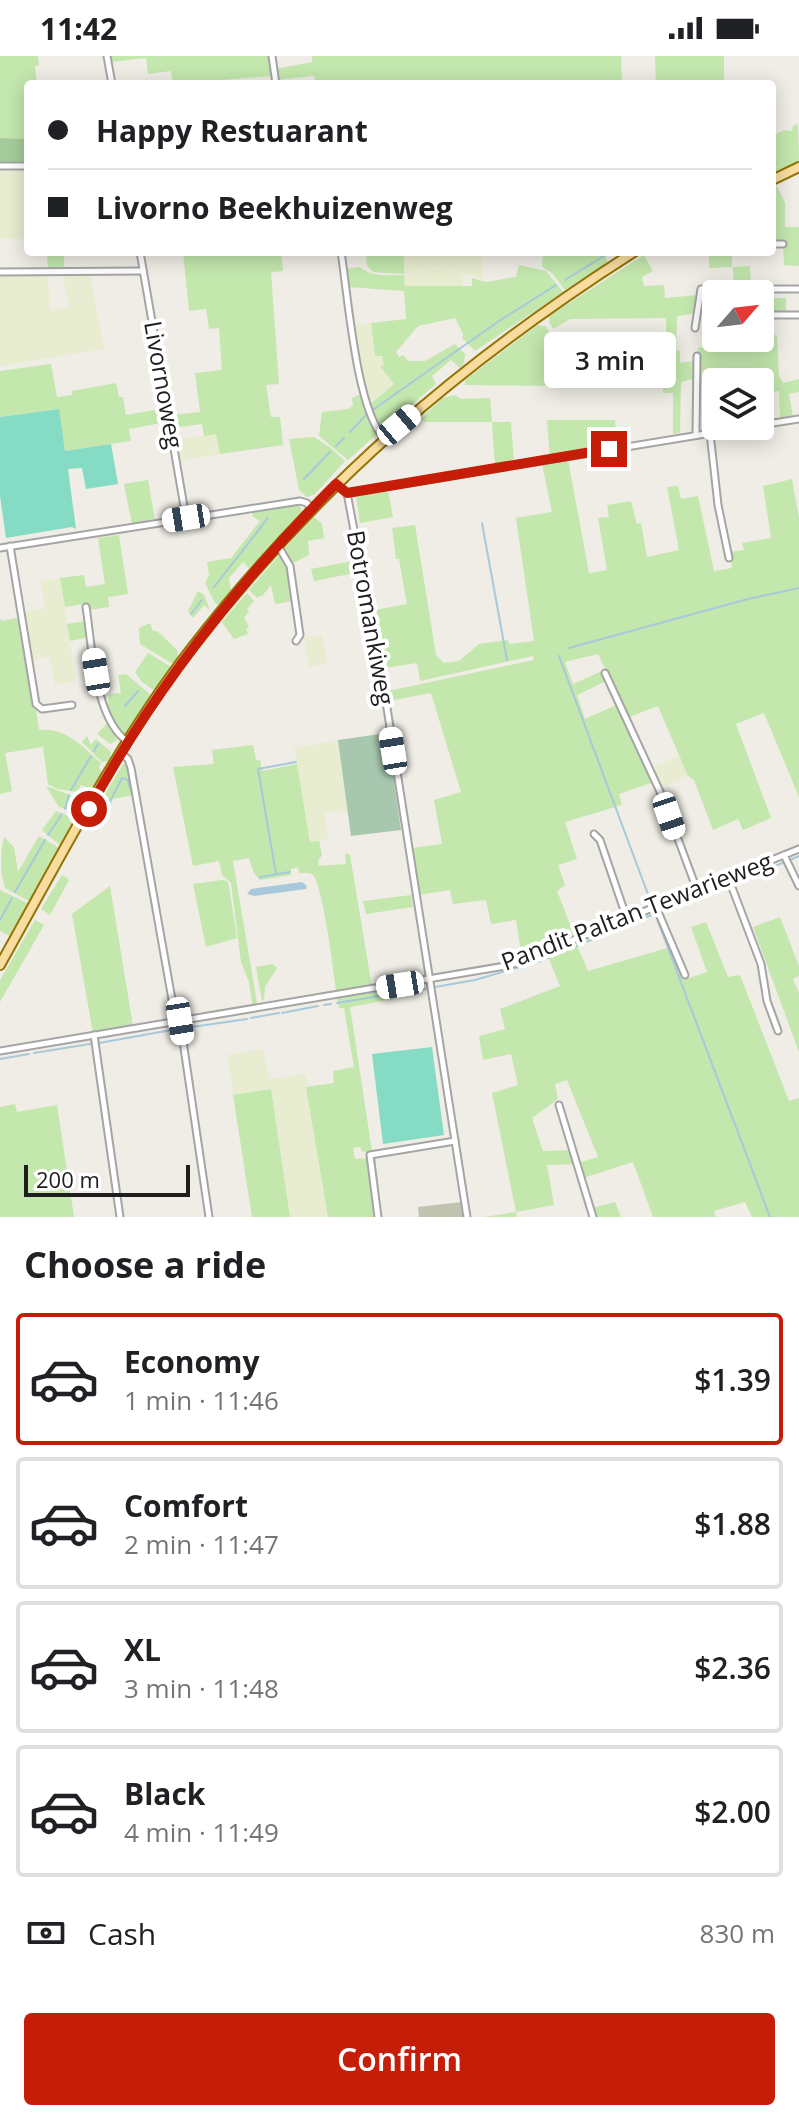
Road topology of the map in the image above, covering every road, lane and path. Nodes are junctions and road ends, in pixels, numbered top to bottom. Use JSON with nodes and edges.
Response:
{"nodes":[{"id":1,"x":107,"y":56,"type":"edge"},
{"id":2,"x":272,"y":56,"type":"edge"},
{"id":3,"x":111,"y":80,"type":"edge"},
{"id":4,"x":275,"y":80,"type":"edge"},
{"id":5,"x":0,"y":166,"type":"edge"},
{"id":6,"x":24,"y":166,"type":"edge"},
{"id":7,"x":799,"y":167,"type":"edge"},
{"id":8,"x":776,"y":178,"type":"edge"},
{"id":9,"x":776,"y":244,"type":"edge"},
{"id":10,"x":783,"y":244,"type":"dead end"},
{"id":11,"x":141,"y":256,"type":"edge"},
{"id":12,"x":342,"y":256,"type":"edge"},
{"id":13,"x":628,"y":256,"type":"edge"},
{"id":14,"x":143,"y":271,"type":"junction"},
{"id":15,"x":0,"y":272,"type":"edge"},
{"id":16,"x":799,"y":289,"type":"edge"},
{"id":17,"x":774,"y":315,"type":"edge"},
{"id":18,"x":799,"y":315,"type":"edge"},
{"id":19,"x":695,"y":328,"type":"dead end"},
{"id":20,"x":697,"y":356,"type":"dead end"},
{"id":21,"x":799,"y":419,"type":"edge"},
{"id":22,"x":774,"y":423,"type":"edge"},
{"id":23,"x":702,"y":434,"type":"edge"},
{"id":24,"x":696,"y":435,"type":"junction"},
{"id":25,"x":384,"y":438,"type":"junction"},
{"id":26,"x":711,"y":440,"type":"edge"},
{"id":27,"x":336,"y":484,"type":"junction"},
{"id":28,"x":347,"y":493,"type":"junction"},
{"id":29,"x":311,"y":509,"type":"junction"},
{"id":30,"x":186,"y":518,"type":"junction"},
{"id":31,"x":10,"y":546,"type":"junction"},
{"id":32,"x":0,"y":548,"type":"edge"},
{"id":33,"x":280,"y":549,"type":"dead end"},
{"id":34,"x":729,"y":558,"type":"dead end"},
{"id":35,"x":86,"y":607,"type":"dead end"},
{"id":36,"x":296,"y":641,"type":"dead end"},
{"id":37,"x":605,"y":673,"type":"dead end"},
{"id":38,"x":72,"y":705,"type":"dead end"},
{"id":39,"x":129,"y":742,"type":"junction"},
{"id":40,"x":121,"y":753,"type":"junction"},
{"id":41,"x":594,"y":834,"type":"dead end"},
{"id":42,"x":799,"y":849,"type":"edge"},
{"id":43,"x":784,"y":855,"type":"junction"},
{"id":44,"x":728,"y":877,"type":"junction"},
{"id":45,"x":799,"y":886,"type":"edge"},
{"id":46,"x":697,"y":890,"type":"junction"},
{"id":47,"x":656,"y":907,"type":"junction"},
{"id":48,"x":627,"y":919,"type":"junction"},
{"id":49,"x":0,"y":965,"type":"edge"},
{"id":50,"x":685,"y":975,"type":"dead end"},
{"id":51,"x":429,"y":980,"type":"junction"},
{"id":52,"x":178,"y":1022,"type":"junction"},
{"id":53,"x":778,"y":1031,"type":"dead end"},
{"id":54,"x":94,"y":1035,"type":"junction"},
{"id":55,"x":0,"y":1051,"type":"edge"},
{"id":56,"x":559,"y":1105,"type":"dead end"},
{"id":57,"x":455,"y":1141,"type":"junction"},
{"id":58,"x":120,"y":1217,"type":"edge"},
{"id":59,"x":209,"y":1217,"type":"edge"},
{"id":60,"x":378,"y":1217,"type":"edge"},
{"id":61,"x":467,"y":1217,"type":"edge"},
{"id":62,"x":593,"y":1217,"type":"edge"}],
"edges":[{"from":1,"to":3,"type":"street"},
{"from":2,"to":4,"type":"street"},
{"from":5,"to":6,"type":"street"},
{"from":7,"to":8,"type":"main road"},
{"from":9,"to":10,"type":"street"},
{"from":11,"to":14,"type":"street","name":"Livornoweg"},
{"from":12,"to":25,"type":"street"},
{"from":13,"to":25,"type":"main road"},
{"from":14,"to":15,"type":"street"},
{"from":14,"to":30,"type":"street","name":"Livornoweg"},
{"from":16,"to":19,"type":"street"},
{"from":17,"to":18,"type":"street"},
{"from":20,"to":24,"type":"street"},
{"from":21,"to":22,"type":"street"},
{"from":23,"to":24,"type":"street"},
{"from":24,"to":28,"type":"street"},
{"from":25,"to":27,"type":"main road"},
{"from":26,"to":34,"type":"street"},
{"from":27,"to":28,"type":"street"},
{"from":27,"to":29,"type":"main road"},
{"from":28,"to":51,"type":"street","name":"Botromankiweg"},
{"from":29,"to":30,"type":"street"},
{"from":29,"to":39,"type":"main road"},
{"from":30,"to":31,"type":"street"},
{"from":31,"to":32,"type":"street"},
{"from":31,"to":38,"type":"street"},
{"from":33,"to":36,"type":"street"},
{"from":35,"to":39,"type":"street"},
{"from":37,"to":46,"type":"street"},
{"from":39,"to":40,"type":"main road"},
{"from":40,"to":49,"type":"main road"},
{"from":40,"to":52,"type":"street"},
{"from":41,"to":48,"type":"street"},
{"from":42,"to":43,"type":"street","name":"Pandit Paltan Tewarieweg"},
{"from":43,"to":44,"type":"street","name":"Pandit Paltan Tewarieweg"},
{"from":43,"to":45,"type":"street"},
{"from":44,"to":46,"type":"street","name":"Pandit Paltan Tewarieweg"},
{"from":44,"to":53,"type":"street"},
{"from":46,"to":47,"type":"street","name":"Pandit Paltan Tewarieweg"},
{"from":47,"to":48,"type":"street","name":"Pandit Paltan Tewarieweg"},
{"from":47,"to":50,"type":"street"},
{"from":48,"to":51,"type":"street","name":"Pandit Paltan Tewarieweg"},
{"from":51,"to":52,"type":"street","name":"Pandit Paltan Tewarieweg"},
{"from":51,"to":57,"type":"street","name":"Botromankiweg"},
{"from":52,"to":54,"type":"street","name":"Pandit Paltan Tewarieweg"},
{"from":52,"to":59,"type":"street"},
{"from":54,"to":55,"type":"street","name":"Pandit Paltan Tewarieweg"},
{"from":54,"to":58,"type":"street"},
{"from":56,"to":62,"type":"street"},
{"from":57,"to":60,"type":"street"},
{"from":57,"to":61,"type":"street","name":"Botromankiweg"}]}
